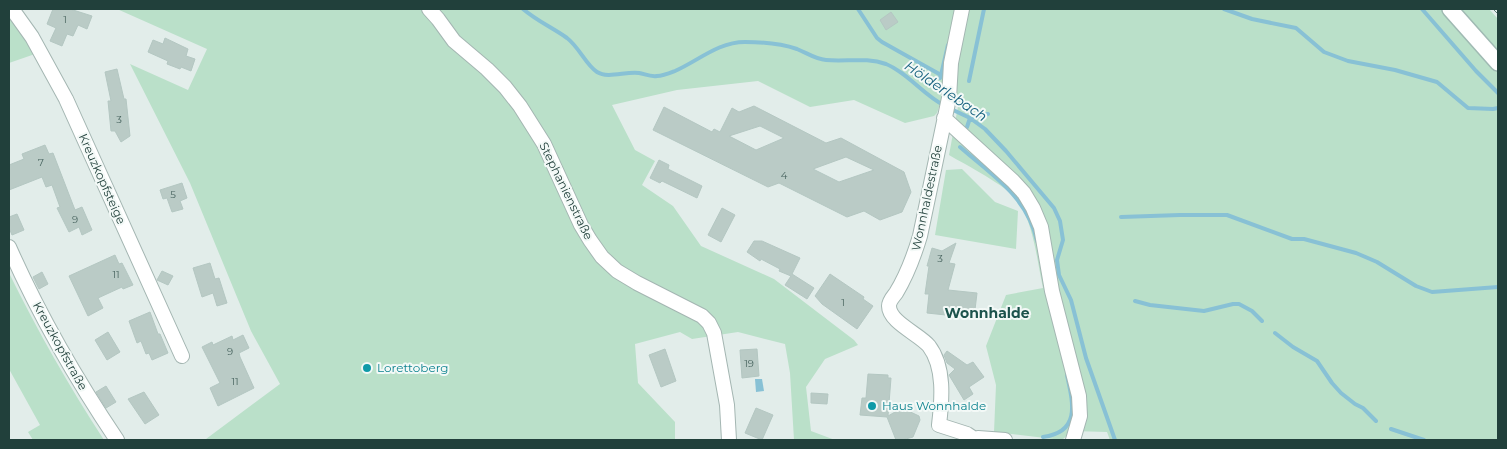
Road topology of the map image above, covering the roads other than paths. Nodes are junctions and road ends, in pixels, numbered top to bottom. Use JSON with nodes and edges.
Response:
{"nodes":[{"id":1,"x":12,"y":9,"type":"edge"},
{"id":2,"x":428,"y":9,"type":"edge"},
{"id":3,"x":962,"y":9,"type":"edge"},
{"id":4,"x":1450,"y":9,"type":"edge"},
{"id":5,"x":1498,"y":63,"type":"edge"},
{"id":6,"x":944,"y":117,"type":"junction"},
{"id":7,"x":9,"y":248,"type":"edge"},
{"id":8,"x":182,"y":356,"type":"dead end"},
{"id":9,"x":971,"y":439,"type":"edge"},
{"id":10,"x":117,"y":440,"type":"edge"},
{"id":11,"x":729,"y":440,"type":"edge"},
{"id":12,"x":1005,"y":440,"type":"edge"},
{"id":13,"x":1073,"y":440,"type":"edge"}],
"edges":[{"from":1,"to":8,"type":"street","name":"Kreuzkopfsteige"},
{"from":2,"to":11,"type":"street","name":"Stephanienstraße"},
{"from":3,"to":6,"type":"street","name":"Wonnhaldestraße"},
{"from":4,"to":5,"type":"main road"},
{"from":6,"to":9,"type":"street","name":"Wonnhaldestraße"},
{"from":6,"to":13,"type":"street"},
{"from":7,"to":10,"type":"street","name":"Kreuzkopfstraße"},
{"from":9,"to":12,"type":"street","name":"Wonnhaldestraße"}]}
